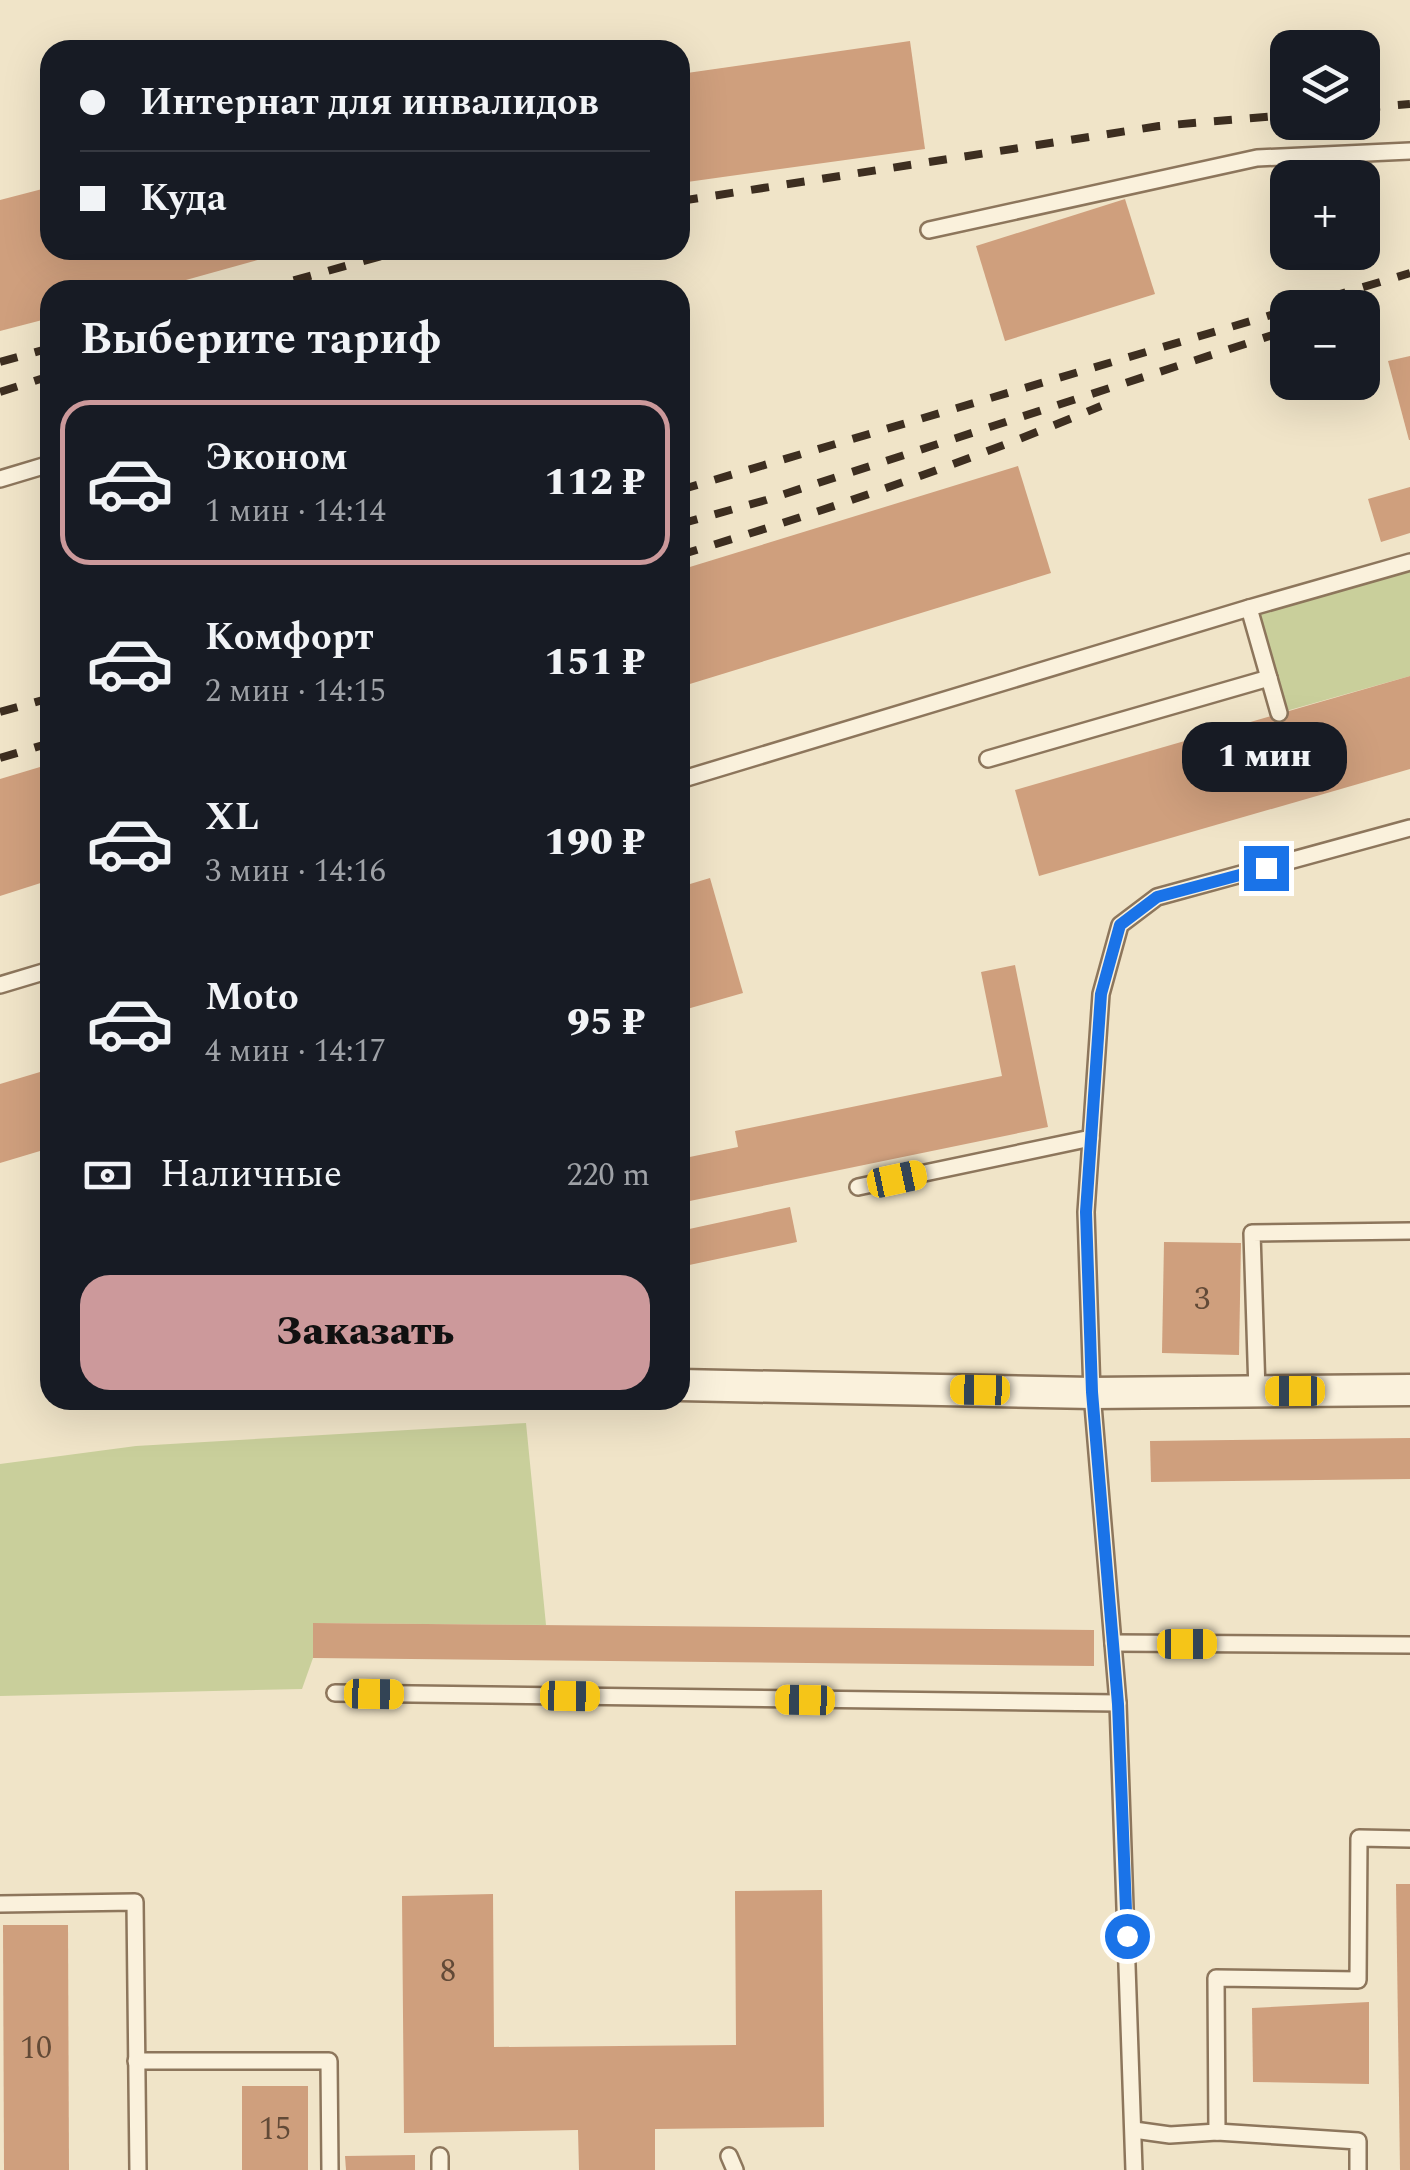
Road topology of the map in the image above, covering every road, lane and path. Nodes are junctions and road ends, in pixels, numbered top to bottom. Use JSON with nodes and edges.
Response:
{"nodes":[{"id":1,"x":1410,"y":151,"type":"edge"},
{"id":2,"x":929,"y":230,"type":"dead end"},
{"id":3,"x":40,"y":467,"type":"edge"},
{"id":4,"x":0,"y":479,"type":"edge"},
{"id":5,"x":1410,"y":562,"type":"edge"},
{"id":6,"x":1249,"y":608,"type":"junction"},
{"id":7,"x":1269,"y":678,"type":"junction"},
{"id":8,"x":1279,"y":714,"type":"dead end"},
{"id":9,"x":988,"y":759,"type":"dead end"},
{"id":10,"x":690,"y":777,"type":"edge"},
{"id":11,"x":1410,"y":828,"type":"edge"},
{"id":12,"x":40,"y":973,"type":"edge"},
{"id":13,"x":0,"y":985,"type":"edge"},
{"id":14,"x":1091,"y":1138,"type":"junction"},
{"id":15,"x":858,"y":1187,"type":"dead end"},
{"id":16,"x":1410,"y":1231,"type":"edge"},
{"id":17,"x":690,"y":1385,"type":"edge"},
{"id":18,"x":1410,"y":1390,"type":"edge"},
{"id":19,"x":1092,"y":1392,"type":"junction"},
{"id":20,"x":1257,"y":1392,"type":"junction"},
{"id":21,"x":1112,"y":1644,"type":"junction"},
{"id":22,"x":1410,"y":1645,"type":"edge"},
{"id":23,"x":335,"y":1694,"type":"dead end"},
{"id":24,"x":1118,"y":1704,"type":"junction"},
{"id":25,"x":1410,"y":1839,"type":"edge"},
{"id":26,"x":0,"y":1904,"type":"edge"},
{"id":27,"x":136,"y":2061,"type":"junction"},
{"id":28,"x":1134,"y":2130,"type":"junction"},
{"id":29,"x":1217,"y":2132,"type":"junction"},
{"id":30,"x":138,"y":2170,"type":"edge"},
{"id":31,"x":330,"y":2170,"type":"edge"},
{"id":32,"x":1134,"y":2170,"type":"edge"},
{"id":33,"x":1358,"y":2170,"type":"edge"}],
"edges":[{"from":1,"to":2,"type":"lane"},
{"from":3,"to":4,"type":"lane"},
{"from":5,"to":6,"type":"lane"},
{"from":6,"to":7,"type":"lane"},
{"from":6,"to":10,"type":"lane"},
{"from":7,"to":8,"type":"lane"},
{"from":7,"to":9,"type":"lane"},
{"from":11,"to":14,"type":"lane"},
{"from":12,"to":13,"type":"lane"},
{"from":14,"to":15,"type":"lane"},
{"from":14,"to":19,"type":"lane"},
{"from":16,"to":20,"type":"lane"},
{"from":17,"to":19,"type":"street"},
{"from":18,"to":20,"type":"street"},
{"from":19,"to":20,"type":"street"},
{"from":19,"to":21,"type":"lane"},
{"from":21,"to":22,"type":"lane"},
{"from":21,"to":24,"type":"lane"},
{"from":23,"to":24,"type":"lane"},
{"from":24,"to":28,"type":"lane"},
{"from":25,"to":29,"type":"lane"},
{"from":26,"to":27,"type":"lane"},
{"from":27,"to":30,"type":"lane"},
{"from":27,"to":31,"type":"lane"},
{"from":28,"to":29,"type":"lane"},
{"from":28,"to":32,"type":"lane"},
{"from":29,"to":33,"type":"lane"}]}
